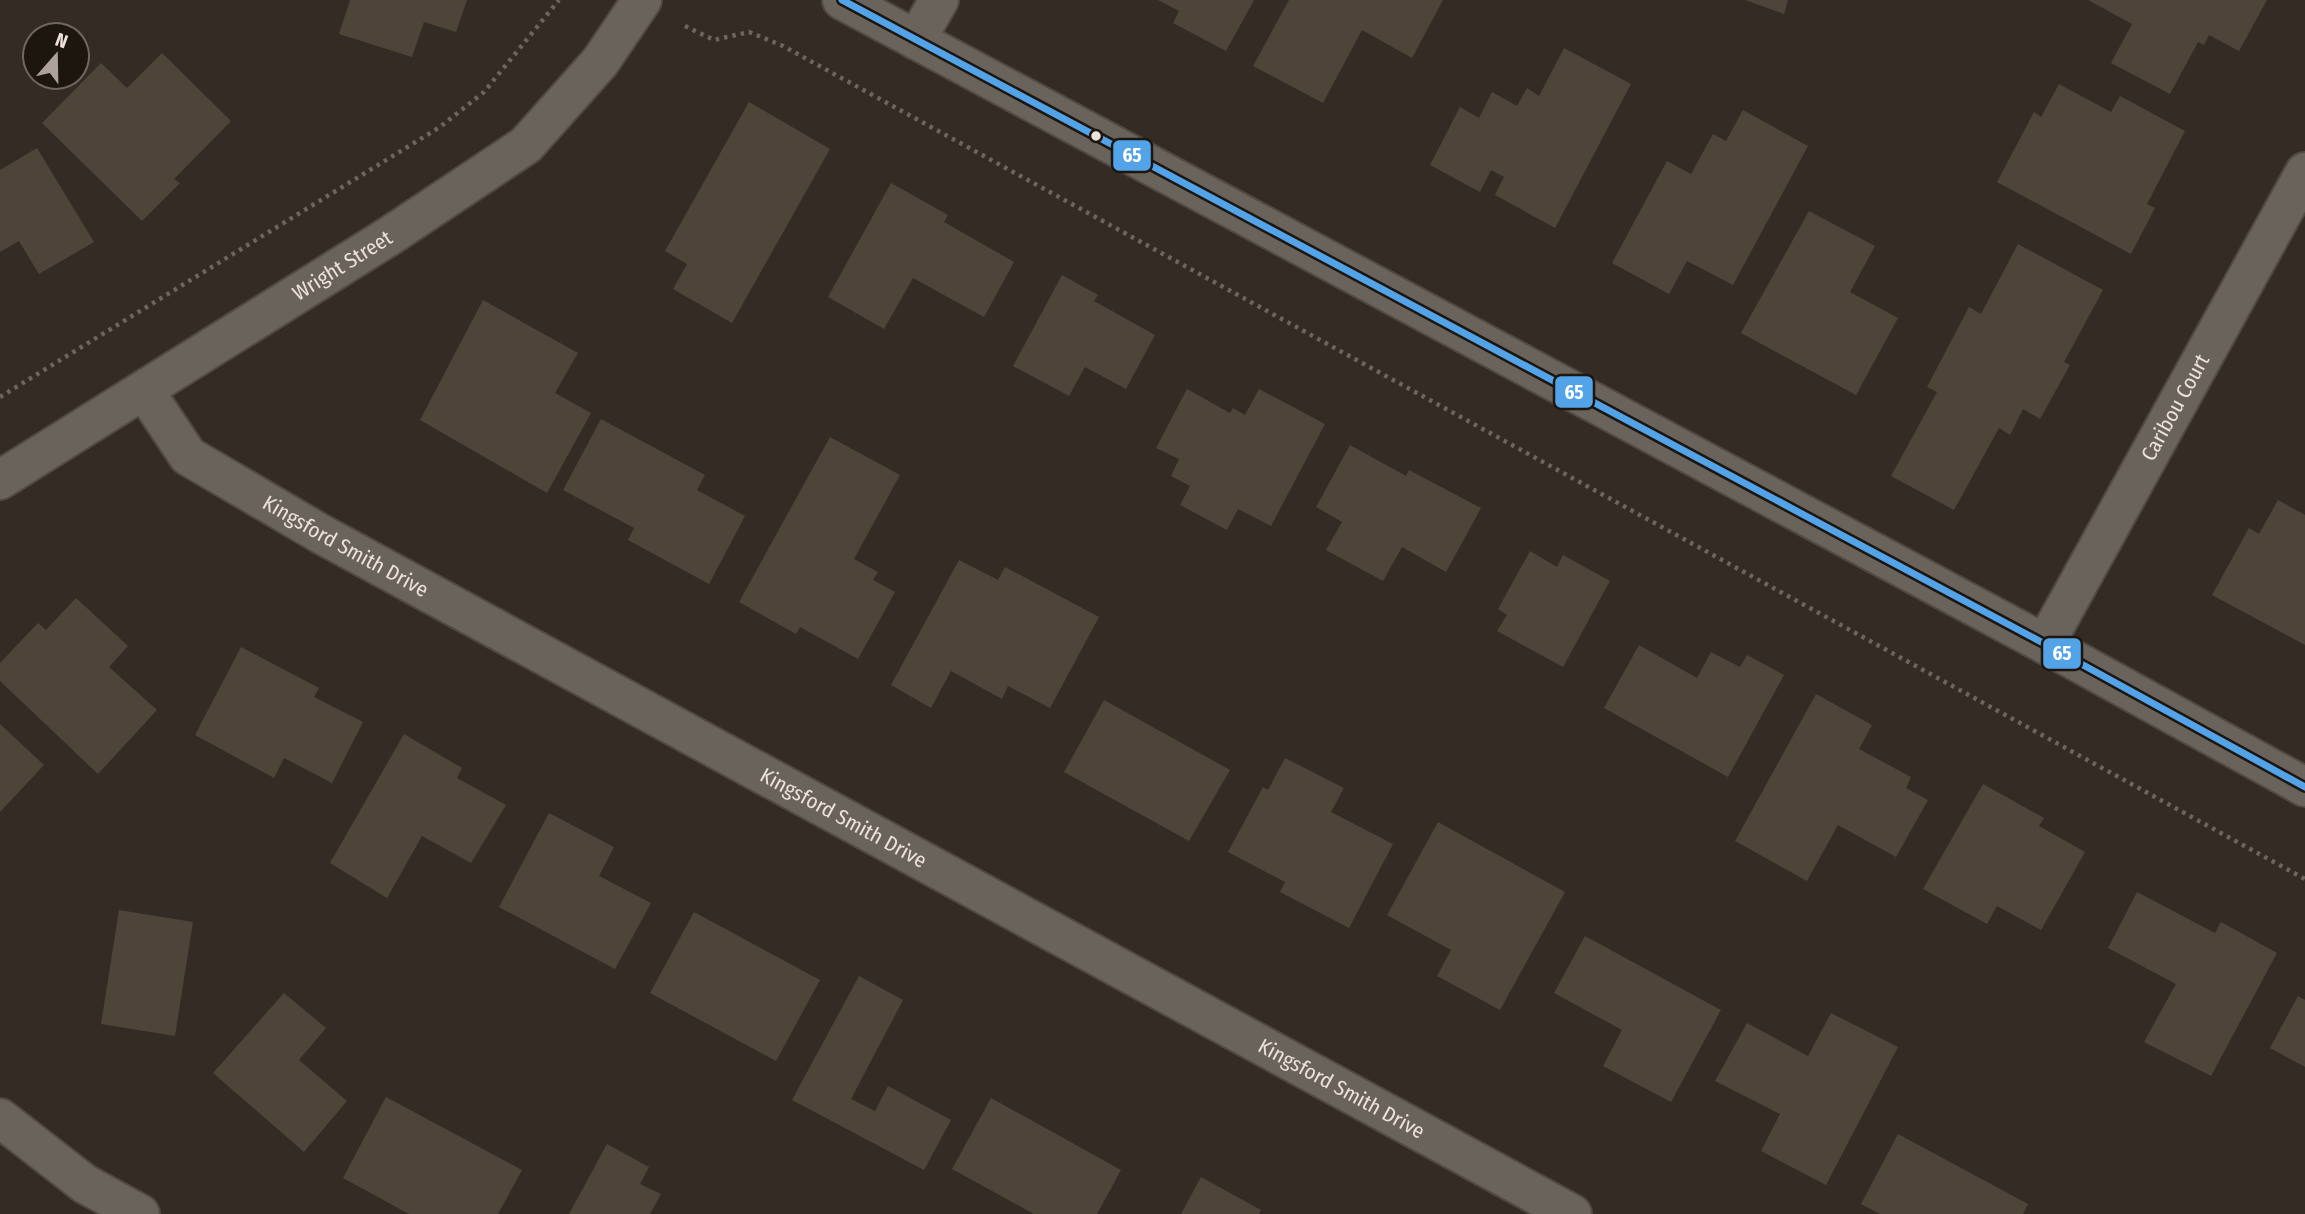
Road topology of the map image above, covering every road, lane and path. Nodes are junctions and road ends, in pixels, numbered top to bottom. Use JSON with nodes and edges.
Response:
{"nodes":[{"id":1,"x":559,"y":0,"type":"edge"},
{"id":2,"x":842,"y":0,"type":"edge"},
{"id":3,"x":939,"y":0,"type":"edge"},
{"id":4,"x":642,"y":1,"type":"edge"},
{"id":5,"x":916,"y":40,"type":"junction"},
{"id":6,"x":2305,"y":172,"type":"edge"},
{"id":7,"x":144,"y":390,"type":"junction"},
{"id":8,"x":0,"y":397,"type":"edge"},
{"id":9,"x":0,"y":480,"type":"edge"},
{"id":10,"x":2045,"y":645,"type":"junction"},
{"id":11,"x":2305,"y":787,"type":"edge"},
{"id":12,"x":2305,"y":879,"type":"edge"},
{"id":13,"x":0,"y":1118,"type":"edge"},
{"id":14,"x":140,"y":1214,"type":"edge"},
{"id":15,"x":1572,"y":1214,"type":"edge"}],
"edges":[{"from":1,"to":8,"type":"path"},
{"from":2,"to":5,"type":"street"},
{"from":3,"to":5,"type":"street"},
{"from":4,"to":7,"type":"street","name":"Wright Street"},
{"from":4,"to":12,"type":"path"},
{"from":5,"to":10,"type":"street"},
{"from":6,"to":10,"type":"street","name":"Caribou Court"},
{"from":7,"to":9,"type":"street","name":"Wright Street"},
{"from":7,"to":15,"type":"street","name":"Kingsford Smith Drive"},
{"from":10,"to":11,"type":"street"},
{"from":13,"to":14,"type":"street"}]}
